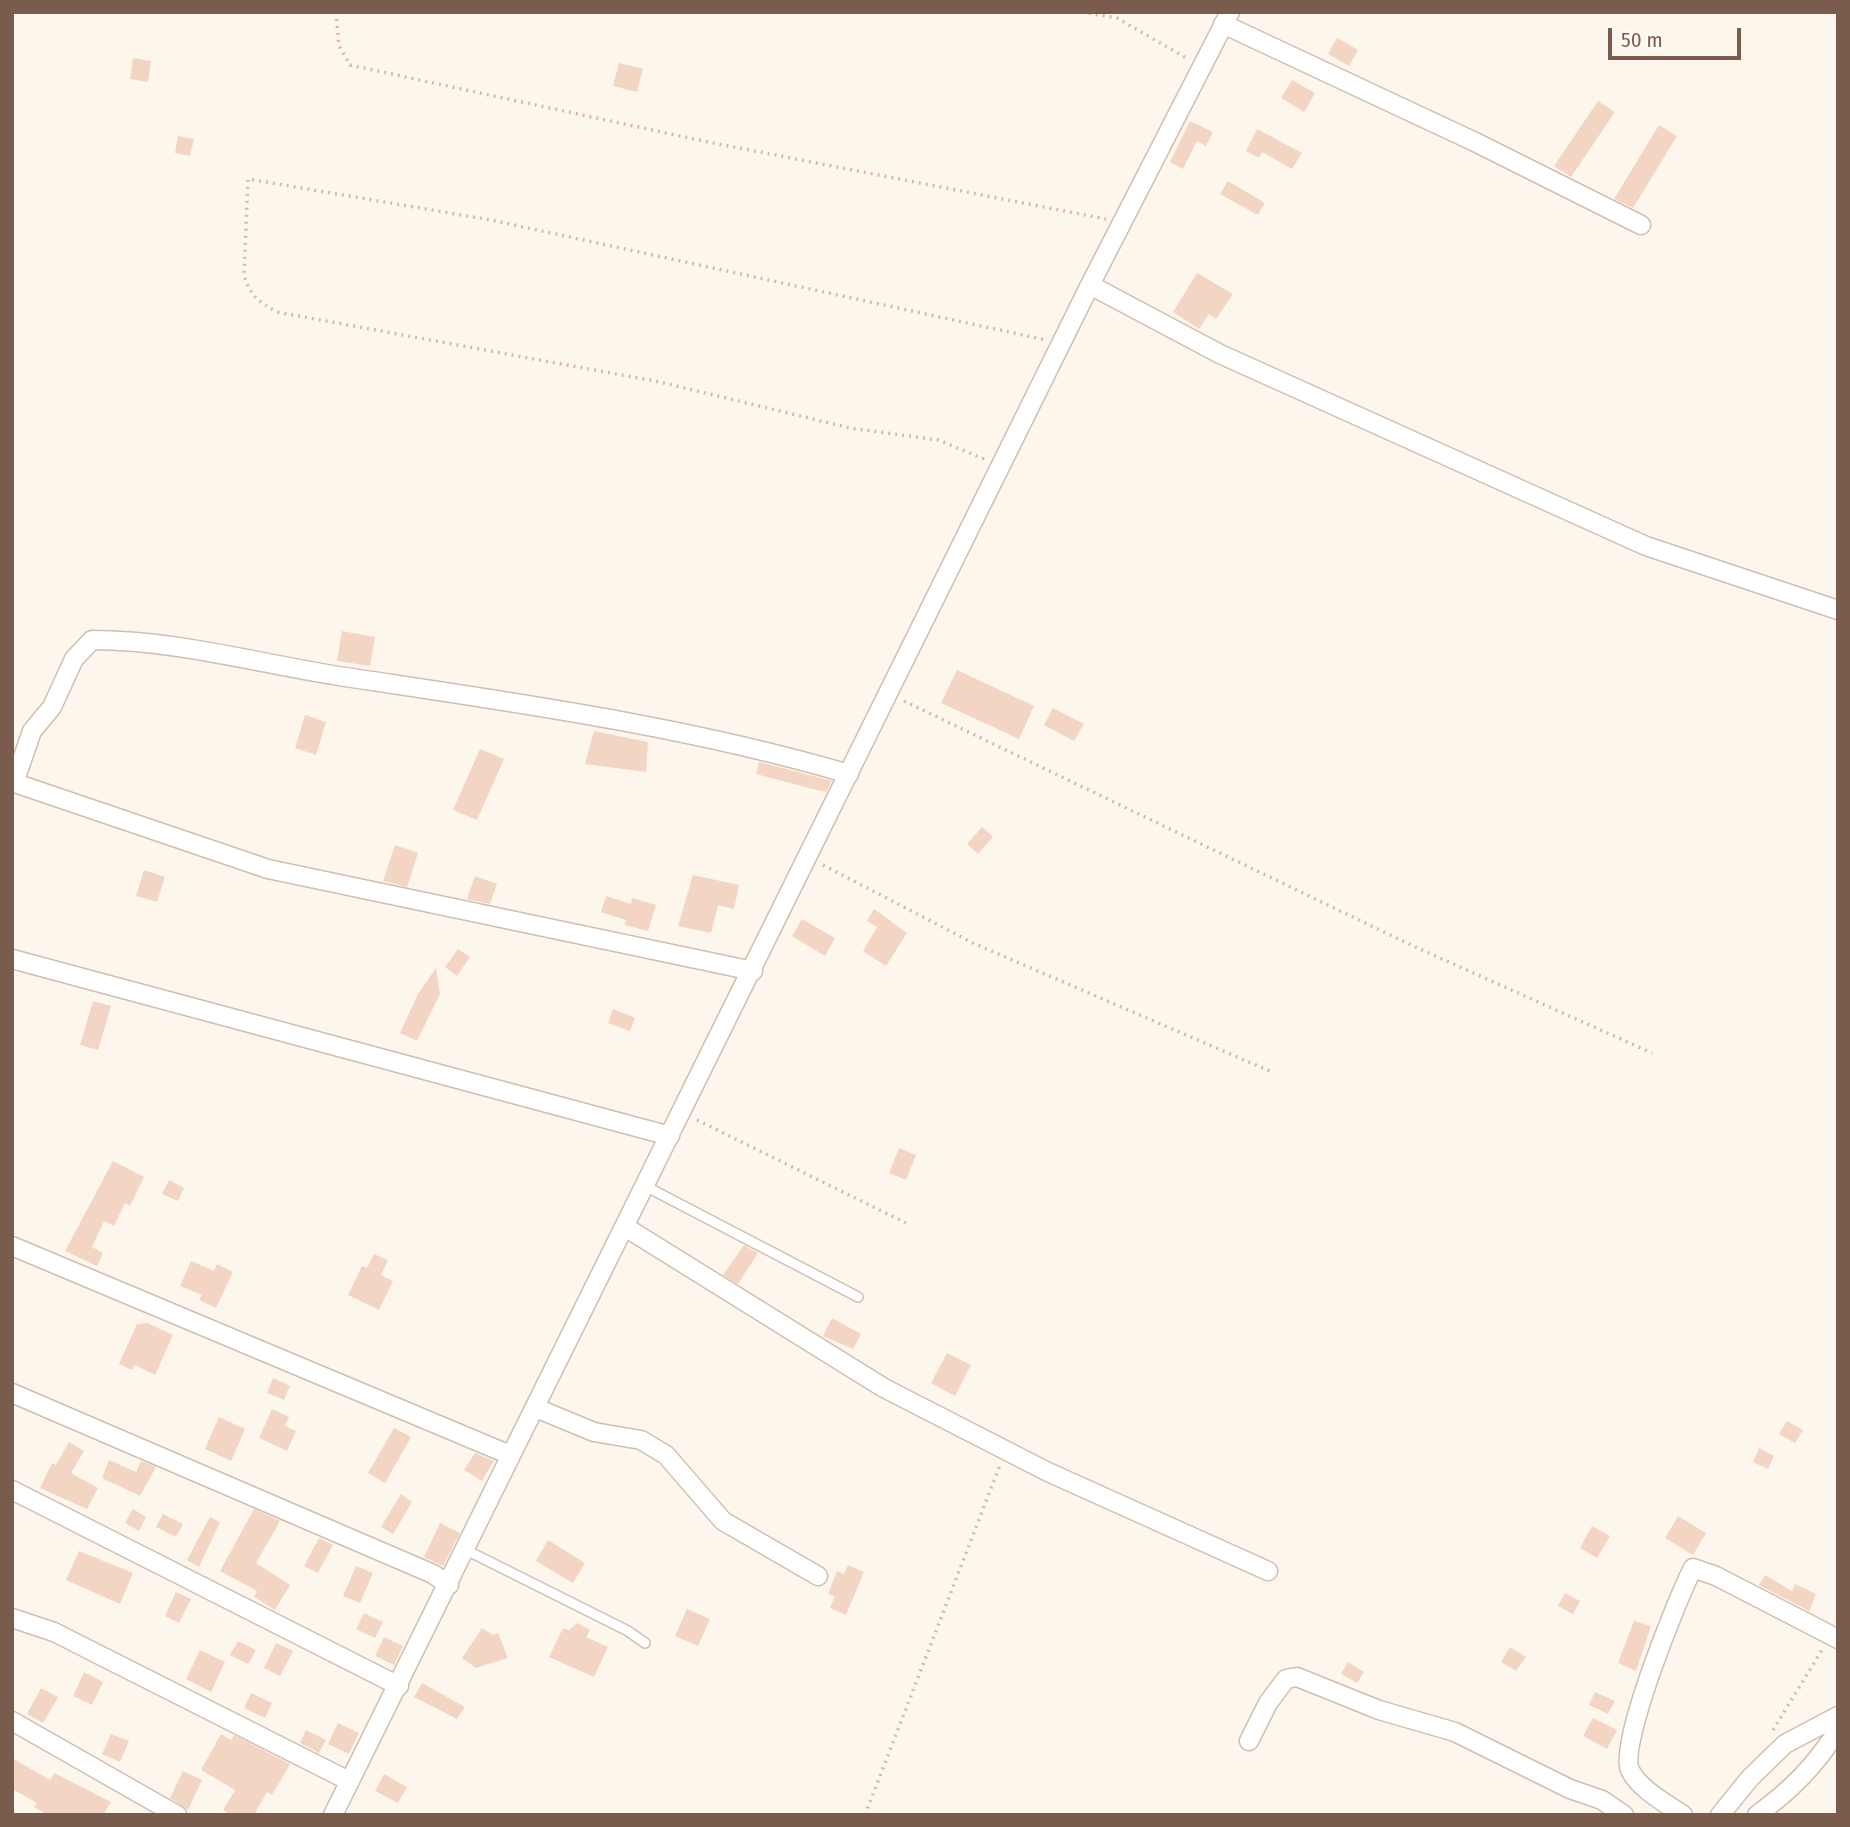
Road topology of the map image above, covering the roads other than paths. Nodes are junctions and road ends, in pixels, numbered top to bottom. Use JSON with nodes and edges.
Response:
{"nodes":[{"id":1,"x":1226,"y":18,"type":"edge"},
{"id":2,"x":1641,"y":225,"type":"dead end"},
{"id":3,"x":1090,"y":285,"type":"junction"},
{"id":4,"x":1838,"y":610,"type":"edge"},
{"id":5,"x":849,"y":774,"type":"junction"},
{"id":6,"x":13,"y":783,"type":"edge"},
{"id":7,"x":12,"y":959,"type":"edge"},
{"id":8,"x":752,"y":971,"type":"junction"},
{"id":9,"x":670,"y":1136,"type":"junction"},
{"id":10,"x":645,"y":1186,"type":"junction"},
{"id":11,"x":625,"y":1227,"type":"junction"},
{"id":12,"x":12,"y":1245,"type":"edge"},
{"id":13,"x":858,"y":1297,"type":"dead end"},
{"id":14,"x":12,"y":1393,"type":"edge"},
{"id":15,"x":536,"y":1408,"type":"junction"},
{"id":16,"x":510,"y":1455,"type":"junction"},
{"id":17,"x":12,"y":1490,"type":"edge"},
{"id":18,"x":466,"y":1550,"type":"junction"},
{"id":19,"x":1268,"y":1571,"type":"dead end"},
{"id":20,"x":818,"y":1576,"type":"dead end"},
{"id":21,"x":449,"y":1585,"type":"junction"},
{"id":22,"x":12,"y":1618,"type":"edge"},
{"id":23,"x":1833,"y":1638,"type":"edge"},
{"id":24,"x":645,"y":1643,"type":"dead end"},
{"id":25,"x":399,"y":1686,"type":"junction"},
{"id":26,"x":1838,"y":1716,"type":"edge"},
{"id":27,"x":12,"y":1721,"type":"edge"},
{"id":28,"x":1838,"y":1730,"type":"edge"},
{"id":29,"x":1249,"y":1741,"type":"dead end"},
{"id":30,"x":349,"y":1782,"type":"junction"},
{"id":31,"x":1598,"y":1807,"type":"edge"},
{"id":32,"x":177,"y":1815,"type":"edge"},
{"id":33,"x":333,"y":1815,"type":"edge"},
{"id":34,"x":1624,"y":1815,"type":"edge"},
{"id":35,"x":1683,"y":1815,"type":"edge"},
{"id":36,"x":1720,"y":1815,"type":"edge"},
{"id":37,"x":1757,"y":1815,"type":"edge"}],
"edges":[{"from":1,"to":2,"type":"street"},
{"from":1,"to":3,"type":"street"},
{"from":3,"to":4,"type":"street"},
{"from":3,"to":5,"type":"street"},
{"from":5,"to":6,"type":"street"},
{"from":5,"to":8,"type":"street"},
{"from":6,"to":8,"type":"street"},
{"from":7,"to":9,"type":"street"},
{"from":8,"to":9,"type":"street"},
{"from":9,"to":10,"type":"street"},
{"from":10,"to":11,"type":"street"},
{"from":10,"to":13,"type":"lane"},
{"from":11,"to":15,"type":"street"},
{"from":11,"to":19,"type":"street"},
{"from":12,"to":16,"type":"street"},
{"from":14,"to":21,"type":"street"},
{"from":15,"to":16,"type":"street"},
{"from":15,"to":20,"type":"street"},
{"from":16,"to":18,"type":"street"},
{"from":17,"to":25,"type":"street"},
{"from":18,"to":21,"type":"street"},
{"from":18,"to":24,"type":"lane"},
{"from":21,"to":25,"type":"street"},
{"from":22,"to":30,"type":"street"},
{"from":23,"to":35,"type":"street"},
{"from":25,"to":30,"type":"street"},
{"from":26,"to":36,"type":"street"},
{"from":27,"to":32,"type":"street"},
{"from":28,"to":37,"type":"street"},
{"from":29,"to":31,"type":"street"},
{"from":30,"to":33,"type":"street"},
{"from":31,"to":34,"type":"street"}]}
